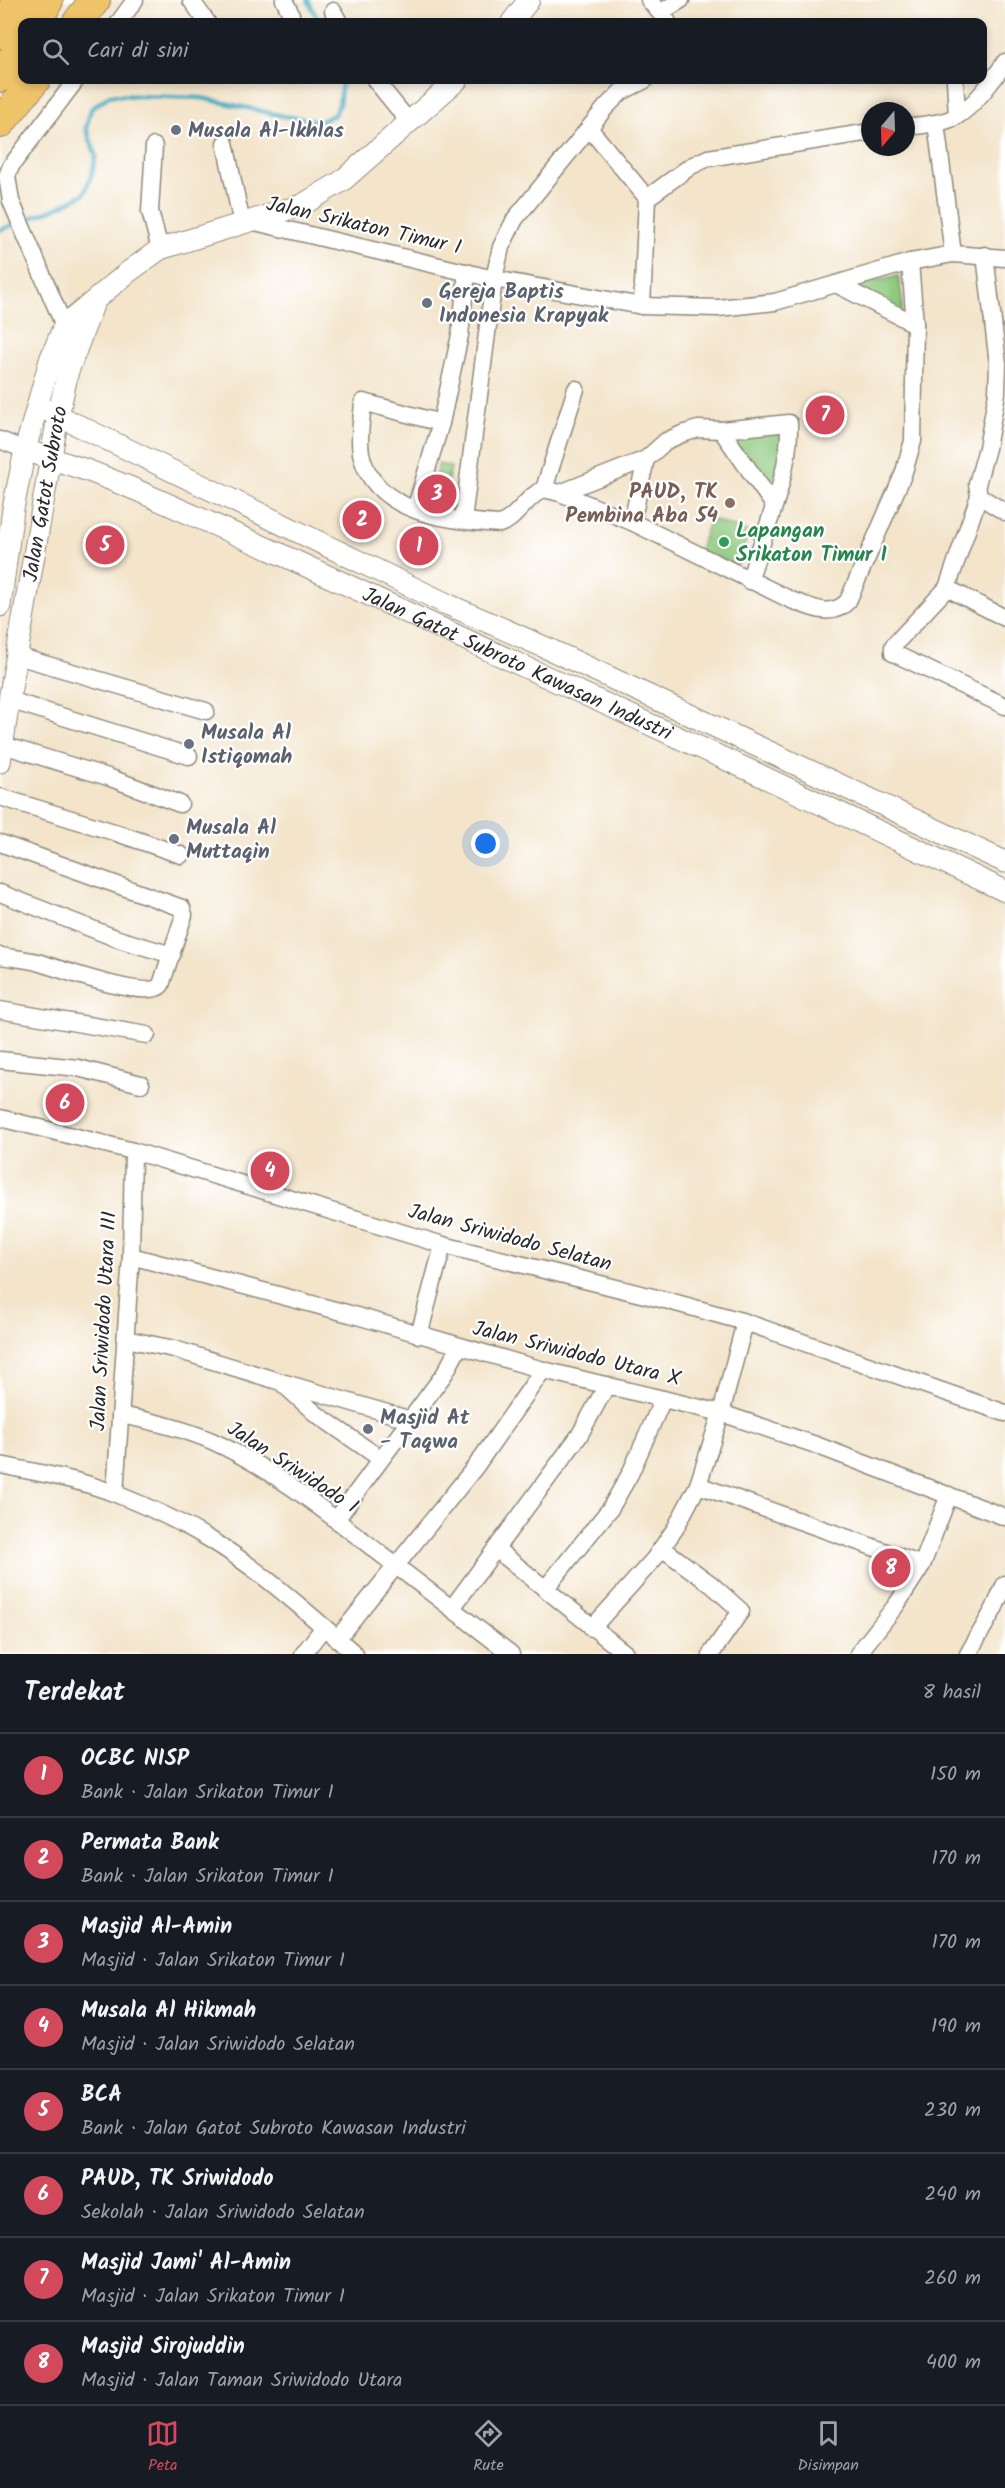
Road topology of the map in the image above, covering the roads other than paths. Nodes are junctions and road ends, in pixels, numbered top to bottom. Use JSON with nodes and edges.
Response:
{"nodes":[{"id":1,"x":18,"y":0,"type":"edge"},
{"id":2,"x":48,"y":0,"type":"edge"},
{"id":3,"x":95,"y":0,"type":"edge"},
{"id":4,"x":135,"y":0,"type":"edge"},
{"id":5,"x":191,"y":0,"type":"edge"},
{"id":6,"x":284,"y":0,"type":"edge"},
{"id":7,"x":529,"y":0,"type":"edge"},
{"id":8,"x":681,"y":0,"type":"edge"},
{"id":9,"x":659,"y":11,"type":"edge"},
{"id":10,"x":39,"y":18,"type":"edge"},
{"id":11,"x":81,"y":18,"type":"edge"},
{"id":12,"x":122,"y":18,"type":"edge"},
{"id":13,"x":204,"y":18,"type":"edge"},
{"id":14,"x":291,"y":18,"type":"edge"},
{"id":15,"x":515,"y":18,"type":"edge"},
{"id":16,"x":0,"y":33,"type":"edge"},
{"id":17,"x":18,"y":51,"type":"edge"},
{"id":18,"x":1005,"y":62,"type":"edge"},
{"id":19,"x":0,"y":77,"type":"edge"},
{"id":20,"x":32,"y":84,"type":"edge"},
{"id":21,"x":73,"y":84,"type":"edge"},
{"id":22,"x":378,"y":84,"type":"edge"},
{"id":23,"x":453,"y":84,"type":"edge"},
{"id":24,"x":637,"y":84,"type":"edge"},
{"id":25,"x":955,"y":84,"type":"edge"},
{"id":26,"x":957,"y":116,"type":"junction"},
{"id":27,"x":0,"y":123,"type":"edge"},
{"id":28,"x":410,"y":123,"type":"junction"},
{"id":29,"x":936,"y":123,"type":"junction"},
{"id":30,"x":915,"y":126,"type":"edge"},
{"id":31,"x":589,"y":128,"type":"junction"},
{"id":32,"x":861,"y":133,"type":"edge"},
{"id":33,"x":225,"y":143,"type":"dead end"},
{"id":34,"x":154,"y":146,"type":"dead end"},
{"id":35,"x":647,"y":198,"type":"junction"},
{"id":36,"x":246,"y":222,"type":"junction"},
{"id":37,"x":160,"y":249,"type":"junction"},
{"id":38,"x":953,"y":254,"type":"junction"},
{"id":39,"x":985,"y":255,"type":"junction"},
{"id":40,"x":1005,"y":258,"type":"edge"},
{"id":41,"x":910,"y":262,"type":"junction"},
{"id":42,"x":467,"y":272,"type":"junction"},
{"id":43,"x":494,"y":279,"type":"junction"},
{"id":44,"x":836,"y":284,"type":"junction"},
{"id":45,"x":94,"y":302,"type":"junction"},
{"id":46,"x":642,"y":306,"type":"junction"},
{"id":47,"x":915,"y":324,"type":"junction"},
{"id":48,"x":64,"y":326,"type":"junction"},
{"id":49,"x":77,"y":343,"type":"junction"},
{"id":50,"x":576,"y":389,"type":"dead end"},
{"id":51,"x":38,"y":406,"type":"junction"},
{"id":52,"x":58,"y":416,"type":"junction"},
{"id":53,"x":441,"y":423,"type":"junction"},
{"id":54,"x":722,"y":430,"type":"junction"},
{"id":55,"x":0,"y":440,"type":"edge"},
{"id":56,"x":25,"y":450,"type":"junction"},
{"id":57,"x":52,"y":459,"type":"junction"},
{"id":58,"x":646,"y":459,"type":"junction"},
{"id":59,"x":552,"y":491,"type":"junction"},
{"id":60,"x":979,"y":496,"type":"junction"},
{"id":61,"x":417,"y":503,"type":"dead end"},
{"id":62,"x":773,"y":504,"type":"junction"},
{"id":63,"x":1005,"y":512,"type":"edge"},
{"id":64,"x":463,"y":520,"type":"junction"},
{"id":65,"x":632,"y":522,"type":"junction"},
{"id":66,"x":749,"y":581,"type":"junction"},
{"id":67,"x":947,"y":588,"type":"junction"},
{"id":68,"x":0,"y":606,"type":"edge"},
{"id":69,"x":1005,"y":618,"type":"edge"},
{"id":70,"x":17,"y":656,"type":"junction"},
{"id":71,"x":9,"y":700,"type":"junction"},
{"id":72,"x":1005,"y":706,"type":"edge"},
{"id":73,"x":206,"y":711,"type":"dead end"},
{"id":74,"x":1,"y":753,"type":"edge"},
{"id":75,"x":189,"y":756,"type":"dead end"},
{"id":76,"x":0,"y":797,"type":"edge"},
{"id":77,"x":180,"y":804,"type":"dead end"},
{"id":78,"x":0,"y":843,"type":"edge"},
{"id":79,"x":181,"y":855,"type":"dead end"},
{"id":80,"x":1005,"y":862,"type":"edge"},
{"id":81,"x":1005,"y":891,"type":"edge"},
{"id":82,"x":0,"y":893,"type":"edge"},
{"id":83,"x":0,"y":956,"type":"edge"},
{"id":84,"x":172,"y":956,"type":"junction"},
{"id":85,"x":0,"y":1010,"type":"edge"},
{"id":86,"x":147,"y":1035,"type":"dead end"},
{"id":87,"x":0,"y":1060,"type":"edge"},
{"id":88,"x":141,"y":1084,"type":"dead end"},
{"id":89,"x":0,"y":1118,"type":"edge"},
{"id":90,"x":133,"y":1151,"type":"junction"},
{"id":91,"x":443,"y":1245,"type":"junction"},
{"id":92,"x":131,"y":1256,"type":"junction"},
{"id":93,"x":745,"y":1322,"type":"junction"},
{"id":94,"x":419,"y":1335,"type":"junction"},
{"id":95,"x":126,"y":1339,"type":"junction"},
{"id":96,"x":459,"y":1347,"type":"junction"},
{"id":97,"x":543,"y":1370,"type":"junction"},
{"id":98,"x":281,"y":1382,"type":"junction"},
{"id":99,"x":607,"y":1384,"type":"junction"},
{"id":100,"x":663,"y":1398,"type":"junction"},
{"id":101,"x":721,"y":1413,"type":"junction"},
{"id":102,"x":1005,"y":1413,"type":"edge"},
{"id":103,"x":120,"y":1415,"type":"junction"},
{"id":104,"x":411,"y":1420,"type":"junction"},
{"id":105,"x":381,"y":1459,"type":"junction"},
{"id":106,"x":0,"y":1465,"type":"edge"},
{"id":107,"x":698,"y":1485,"type":"junction"},
{"id":108,"x":115,"y":1493,"type":"junction"},
{"id":109,"x":950,"y":1495,"type":"junction"},
{"id":110,"x":1005,"y":1517,"type":"edge"},
{"id":111,"x":336,"y":1520,"type":"junction"},
{"id":112,"x":662,"y":1548,"type":"junction"},
{"id":113,"x":496,"y":1549,"type":"junction"},
{"id":114,"x":922,"y":1565,"type":"junction"},
{"id":115,"x":397,"y":1567,"type":"junction"},
{"id":116,"x":1005,"y":1584,"type":"edge"},
{"id":117,"x":545,"y":1589,"type":"junction"},
{"id":118,"x":452,"y":1608,"type":"junction"},
{"id":119,"x":324,"y":1627,"type":"junction"},
{"id":120,"x":592,"y":1628,"type":"junction"},
{"id":121,"x":337,"y":1639,"type":"junction"},
{"id":122,"x":303,"y":1654,"type":"edge"},
{"id":123,"x":355,"y":1654,"type":"edge"},
{"id":124,"x":511,"y":1654,"type":"edge"},
{"id":125,"x":626,"y":1654,"type":"edge"},
{"id":126,"x":711,"y":1654,"type":"edge"},
{"id":127,"x":858,"y":1654,"type":"edge"},
{"id":128,"x":968,"y":1654,"type":"edge"}],
"edges":[{"from":1,"to":16,"type":"highway"},
{"from":2,"to":10,"type":"highway"},
{"from":3,"to":11,"type":"highway"},
{"from":4,"to":12,"type":"street"},
{"from":5,"to":13,"type":"street"},
{"from":6,"to":14,"type":"street"},
{"from":7,"to":15,"type":"street"},
{"from":8,"to":9,"type":"street"},
{"from":17,"to":19,"type":"highway"},
{"from":18,"to":26,"type":"street"},
{"from":20,"to":27,"type":"highway"},
{"from":21,"to":48,"type":"street"},
{"from":22,"to":28,"type":"street"},
{"from":23,"to":28,"type":"street","name":"Jalan Gatot Subroto"},
{"from":24,"to":31,"type":"street"},
{"from":25,"to":26,"type":"street"},
{"from":26,"to":29,"type":"street"},
{"from":28,"to":36,"type":"street","name":"Jalan Gatot Subroto"},
{"from":29,"to":30,"type":"street"},
{"from":29,"to":38,"type":"street"},
{"from":31,"to":35,"type":"street"},
{"from":31,"to":43,"type":"street"},
{"from":32,"to":35,"type":"street"},
{"from":33,"to":36,"type":"street"},
{"from":34,"to":37,"type":"street"},
{"from":35,"to":46,"type":"street"},
{"from":36,"to":37,"type":"street","name":"Jalan Gatot Subroto"},
{"from":36,"to":42,"type":"street","name":"Jalan Srikaton Timur I"},
{"from":37,"to":45,"type":"street","name":"Jalan Gatot Subroto"},
{"from":38,"to":39,"type":"street","name":"Jalan Srikaton Timur I"},
{"from":38,"to":41,"type":"street","name":"Jalan Srikaton Timur I"},
{"from":39,"to":40,"type":"street","name":"Jalan Srikaton Timur I"},
{"from":39,"to":60,"type":"street"},
{"from":41,"to":44,"type":"street","name":"Jalan Srikaton Timur I"},
{"from":41,"to":47,"type":"street"},
{"from":42,"to":43,"type":"street","name":"Jalan Srikaton Timur I"},
{"from":42,"to":53,"type":"street","name":"Jalan Srikaton Timur I"},
{"from":43,"to":46,"type":"street","name":"Jalan Srikaton Timur I"},
{"from":43,"to":64,"type":"street"},
{"from":44,"to":46,"type":"street","name":"Jalan Srikaton Timur I"},
{"from":44,"to":47,"type":"street"},
{"from":45,"to":48,"type":"street","name":"Jalan Gatot Subroto"},
{"from":45,"to":49,"type":"street","name":"Jalan Gatot Subroto"},
{"from":47,"to":66,"type":"street"},
{"from":48,"to":49,"type":"street"},
{"from":48,"to":51,"type":"street","name":"Jalan Gatot Subroto"},
{"from":49,"to":52,"type":"street","name":"Jalan Gatot Subroto"},
{"from":50,"to":59,"type":"street"},
{"from":51,"to":52,"type":"street","name":"Jalan Gatot Subroto Kawasan Industri"},
{"from":51,"to":56,"type":"street","name":"Jalan Gatot Subroto"},
{"from":52,"to":57,"type":"street","name":"Jalan Gatot Subroto"},
{"from":52,"to":80,"type":"street","name":"Jalan Gatot Subroto Kawasan Industri"},
{"from":53,"to":61,"type":"street","name":"Jalan Srikaton Timur I"},
{"from":53,"to":64,"type":"street"},
{"from":54,"to":58,"type":"street"},
{"from":54,"to":62,"type":"street"},
{"from":54,"to":62,"type":"street"},
{"from":55,"to":56,"type":"street"},
{"from":56,"to":57,"type":"street","name":"Jalan Gatot Subroto Kawasan Industri"},
{"from":56,"to":68,"type":"street","name":"Jalan Gatot Subroto"},
{"from":57,"to":70,"type":"street","name":"Jalan Gatot Subroto"},
{"from":57,"to":81,"type":"street","name":"Jalan Gatot Subroto Kawasan Industri"},
{"from":58,"to":59,"type":"street"},
{"from":58,"to":65,"type":"street"},
{"from":59,"to":64,"type":"street"},
{"from":59,"to":65,"type":"street"},
{"from":60,"to":63,"type":"street"},
{"from":60,"to":67,"type":"street"},
{"from":62,"to":66,"type":"street"},
{"from":65,"to":66,"type":"street"},
{"from":67,"to":69,"type":"street"},
{"from":67,"to":72,"type":"street"},
{"from":70,"to":71,"type":"street","name":"Jalan Gatot Subroto"},
{"from":70,"to":73,"type":"street"},
{"from":71,"to":74,"type":"street","name":"Jalan Gatot Subroto"},
{"from":71,"to":75,"type":"street"},
{"from":74,"to":77,"type":"street"},
{"from":76,"to":79,"type":"street"},
{"from":78,"to":84,"type":"street"},
{"from":82,"to":84,"type":"street"},
{"from":83,"to":84,"type":"street"},
{"from":85,"to":86,"type":"street"},
{"from":87,"to":88,"type":"street"},
{"from":89,"to":90,"type":"street","name":"Jalan Sriwidodo Selatan"},
{"from":90,"to":91,"type":"street","name":"Jalan Sriwidodo Selatan"},
{"from":90,"to":92,"type":"street","name":"Jalan Sriwidodo Utara III"},
{"from":91,"to":93,"type":"street","name":"Jalan Sriwidodo Selatan"},
{"from":91,"to":94,"type":"street"},
{"from":92,"to":94,"type":"street","name":"Jalan Sriwidodo Utara X"},
{"from":92,"to":95,"type":"street","name":"Jalan Sriwidodo Utara III"},
{"from":93,"to":101,"type":"street"},
{"from":93,"to":102,"type":"street","name":"Jalan Sriwidodo Selatan"},
{"from":94,"to":96,"type":"street","name":"Jalan Sriwidodo Utara X"},
{"from":95,"to":98,"type":"street"},
{"from":95,"to":103,"type":"street","name":"Jalan Sriwidodo Utara III"},
{"from":96,"to":97,"type":"street","name":"Jalan Sriwidodo Utara X"},
{"from":96,"to":104,"type":"street"},
{"from":97,"to":99,"type":"street","name":"Jalan Sriwidodo Utara X"},
{"from":97,"to":115,"type":"street"},
{"from":98,"to":104,"type":"street"},
{"from":98,"to":105,"type":"street"},
{"from":99,"to":100,"type":"street","name":"Jalan Sriwidodo Utara X"},
{"from":99,"to":113,"type":"street"},
{"from":100,"to":101,"type":"street","name":"Jalan Sriwidodo Utara X"},
{"from":100,"to":117,"type":"street"},
{"from":101,"to":107,"type":"street"},
{"from":101,"to":109,"type":"street","name":"Jalan Sriwidodo Utara X"},
{"from":103,"to":108,"type":"street","name":"Jalan Sriwidodo Utara III"},
{"from":103,"to":111,"type":"street","name":"Jalan Sriwidodo I"},
{"from":104,"to":105,"type":"street"},
{"from":105,"to":111,"type":"street"},
{"from":106,"to":108,"type":"street"},
{"from":107,"to":112,"type":"street"},
{"from":107,"to":114,"type":"street"},
{"from":108,"to":119,"type":"street"},
{"from":109,"to":110,"type":"street","name":"Jalan Sriwidodo Utara X"},
{"from":109,"to":114,"type":"street"},
{"from":111,"to":115,"type":"street","name":"Jalan Sriwidodo I"},
{"from":112,"to":120,"type":"street"},
{"from":112,"to":126,"type":"street"},
{"from":113,"to":117,"type":"street"},
{"from":113,"to":118,"type":"street"},
{"from":114,"to":127,"type":"street"},
{"from":115,"to":118,"type":"street","name":"Jalan Sriwidodo I"},
{"from":115,"to":121,"type":"street"},
{"from":116,"to":128,"type":"street"},
{"from":117,"to":120,"type":"street"},
{"from":118,"to":124,"type":"street","name":"Jalan Sriwidodo I"},
{"from":119,"to":121,"type":"street"},
{"from":119,"to":122,"type":"street"},
{"from":120,"to":125,"type":"street"},
{"from":121,"to":123,"type":"street"}]}
